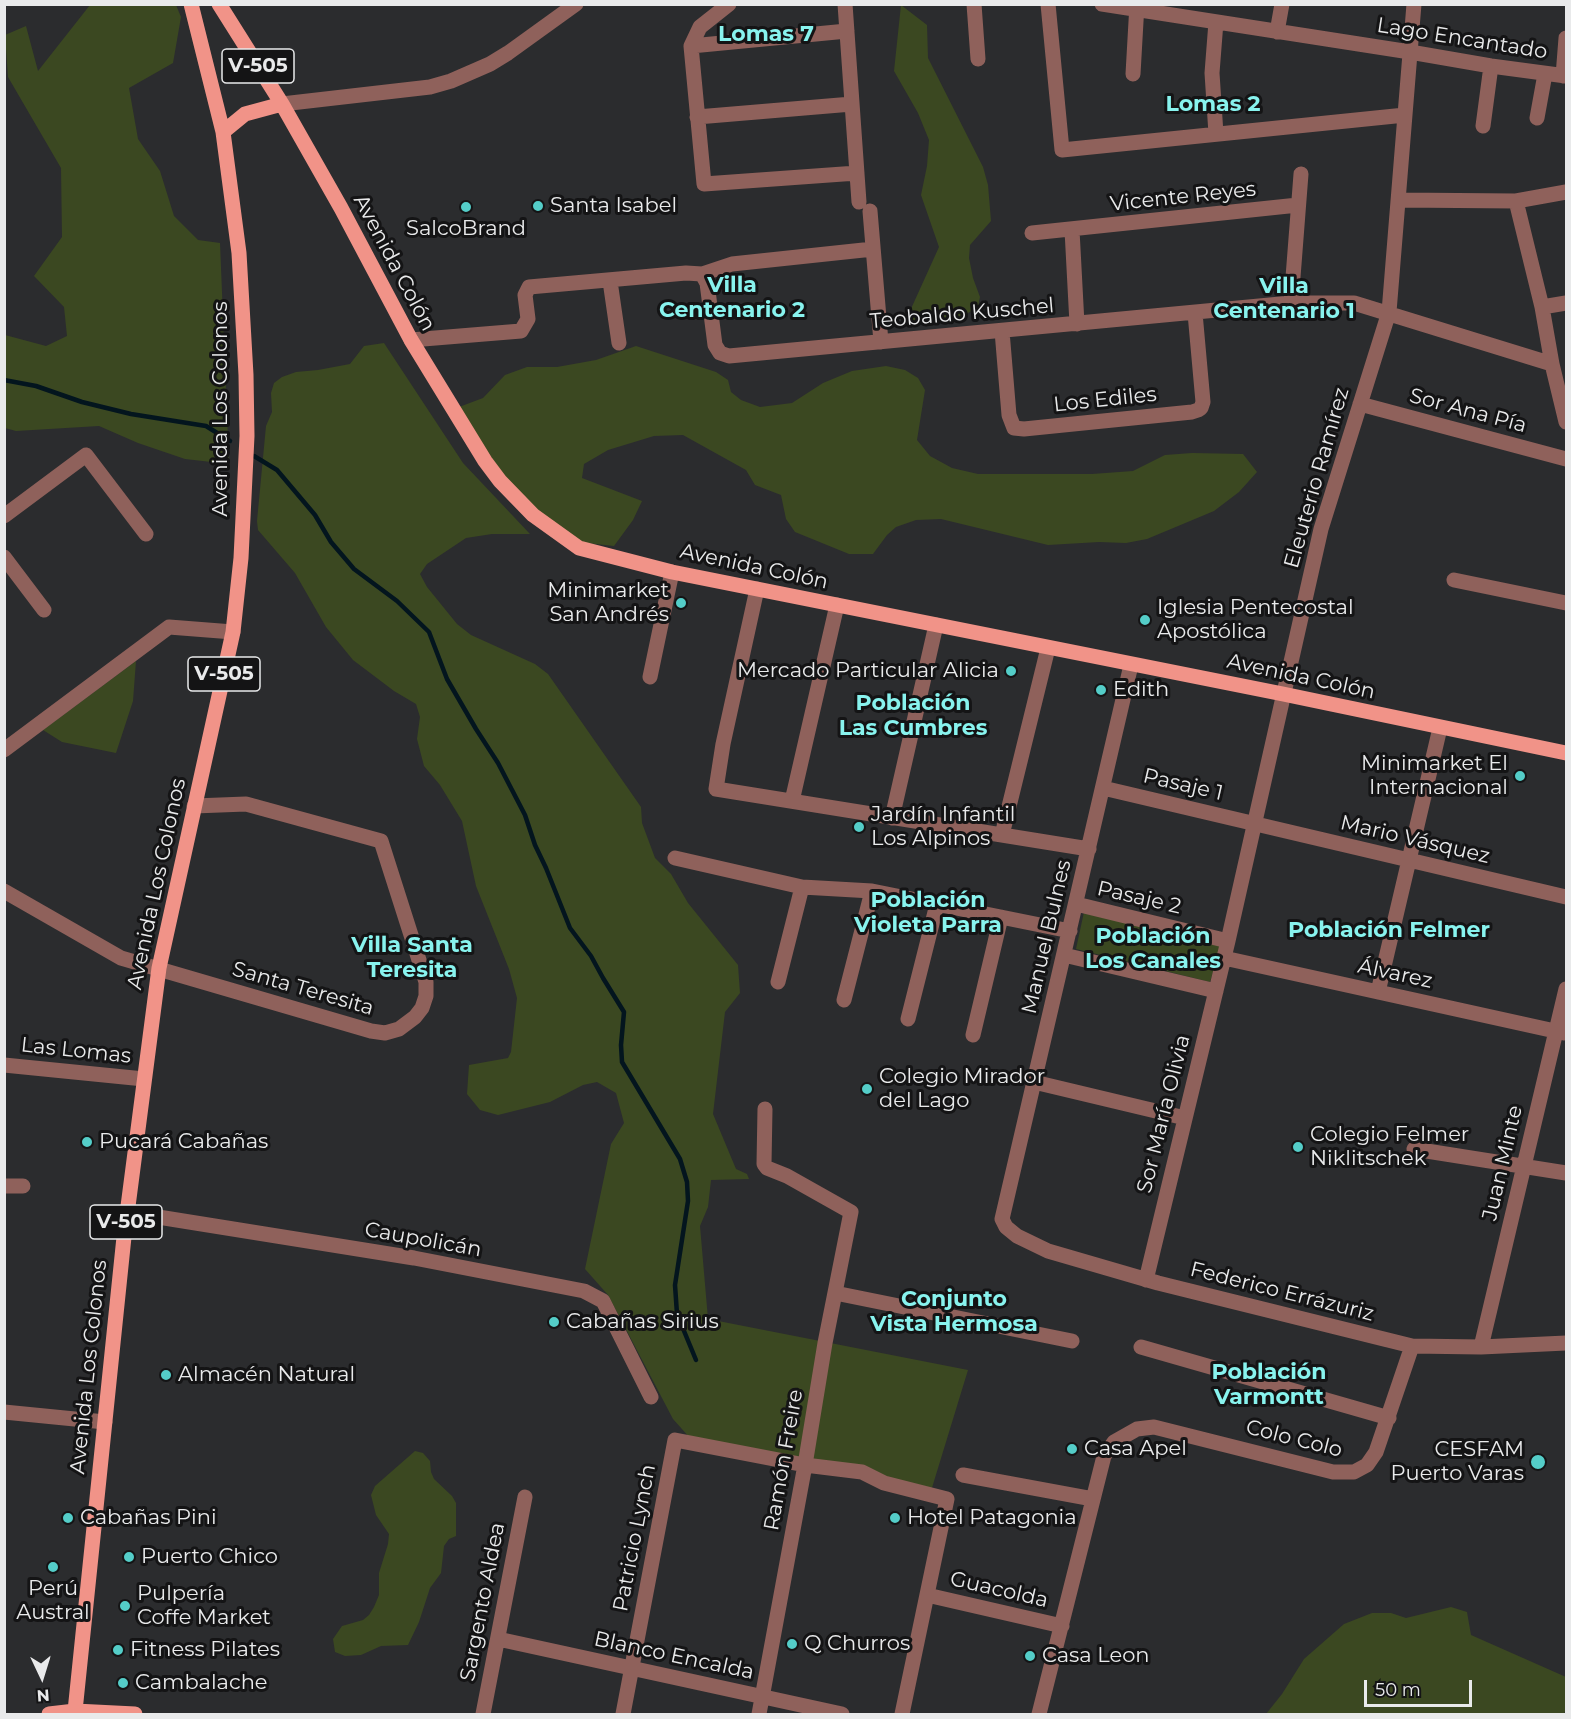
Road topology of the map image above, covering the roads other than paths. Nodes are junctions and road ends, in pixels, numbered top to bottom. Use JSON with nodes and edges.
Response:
{"nodes":[{"id":1,"x":191,"y":4,"type":"edge"},
{"id":2,"x":219,"y":4,"type":"edge"},
{"id":3,"x":576,"y":4,"type":"edge"},
{"id":4,"x":729,"y":4,"type":"edge"},
{"id":5,"x":845,"y":4,"type":"edge"},
{"id":6,"x":974,"y":4,"type":"edge"},
{"id":7,"x":1048,"y":4,"type":"edge"},
{"id":8,"x":1102,"y":4,"type":"edge"},
{"id":9,"x":1207,"y":4,"type":"edge"},
{"id":10,"x":1282,"y":4,"type":"edge"},
{"id":11,"x":1414,"y":4,"type":"edge"},
{"id":12,"x":1138,"y":7,"type":"edge"},
{"id":13,"x":1212,"y":22,"type":"junction"},
{"id":14,"x":847,"y":31,"type":"junction"},
{"id":15,"x":1277,"y":32,"type":"junction"},
{"id":16,"x":1566,"y":38,"type":"edge"},
{"id":17,"x":691,"y":46,"type":"junction"},
{"id":18,"x":1410,"y":52,"type":"junction"},
{"id":19,"x":978,"y":59,"type":"dead end"},
{"id":20,"x":1491,"y":66,"type":"junction"},
{"id":21,"x":1133,"y":74,"type":"dead end"},
{"id":22,"x":1545,"y":74,"type":"junction"},
{"id":23,"x":1564,"y":76,"type":"edge"},
{"id":24,"x":282,"y":104,"type":"junction"},
{"id":25,"x":852,"y":104,"type":"junction"},
{"id":26,"x":1405,"y":115,"type":"junction"},
{"id":27,"x":697,"y":117,"type":"junction"},
{"id":28,"x":1537,"y":118,"type":"dead end"},
{"id":29,"x":1483,"y":126,"type":"dead end"},
{"id":30,"x":223,"y":132,"type":"junction"},
{"id":31,"x":1216,"y":134,"type":"junction"},
{"id":32,"x":856,"y":173,"type":"junction"},
{"id":33,"x":1300,"y":174,"type":"dead end"},
{"id":34,"x":1566,"y":192,"type":"edge"},
{"id":35,"x":1398,"y":200,"type":"junction"},
{"id":36,"x":1516,"y":201,"type":"junction"},
{"id":37,"x":1298,"y":205,"type":"junction"},
{"id":38,"x":1072,"y":230,"type":"junction"},
{"id":39,"x":1032,"y":233,"type":"dead end"},
{"id":40,"x":873,"y":249,"type":"junction"},
{"id":41,"x":702,"y":274,"type":"junction"},
{"id":42,"x":610,"y":280,"type":"junction"},
{"id":43,"x":1291,"y":303,"type":"junction"},
{"id":44,"x":1566,"y":303,"type":"edge"},
{"id":45,"x":1542,"y":307,"type":"junction"},
{"id":46,"x":1389,"y":312,"type":"junction"},
{"id":47,"x":1195,"y":313,"type":"junction"},
{"id":48,"x":1077,"y":324,"type":"junction"},
{"id":49,"x":1002,"y":331,"type":"junction"},
{"id":50,"x":411,"y":340,"type":"junction"},
{"id":51,"x":881,"y":342,"type":"junction"},
{"id":52,"x":619,"y":344,"type":"dead end"},
{"id":53,"x":1552,"y":364,"type":"junction"},
{"id":54,"x":1563,"y":394,"type":"edge"},
{"id":55,"x":1360,"y":404,"type":"junction"},
{"id":56,"x":1566,"y":422,"type":"edge"},
{"id":57,"x":1566,"y":459,"type":"edge"},
{"id":58,"x":4,"y":516,"type":"edge"},
{"id":59,"x":146,"y":534,"type":"dead end"},
{"id":60,"x":4,"y":557,"type":"edge"},
{"id":61,"x":672,"y":572,"type":"junction"},
{"id":62,"x":1454,"y":580,"type":"dead end"},
{"id":63,"x":757,"y":589,"type":"junction"},
{"id":64,"x":1566,"y":603,"type":"edge"},
{"id":65,"x":837,"y":605,"type":"junction"},
{"id":66,"x":44,"y":610,"type":"dead end"},
{"id":67,"x":936,"y":625,"type":"junction"},
{"id":68,"x":233,"y":632,"type":"junction"},
{"id":69,"x":1048,"y":648,"type":"junction"},
{"id":70,"x":1131,"y":665,"type":"junction"},
{"id":71,"x":650,"y":677,"type":"dead end"},
{"id":72,"x":1283,"y":694,"type":"junction"},
{"id":73,"x":1440,"y":728,"type":"junction"},
{"id":74,"x":4,"y":750,"type":"edge"},
{"id":75,"x":1566,"y":753,"type":"edge"},
{"id":76,"x":1103,"y":788,"type":"junction"},
{"id":77,"x":792,"y":801,"type":"junction"},
{"id":78,"x":194,"y":806,"type":"junction"},
{"id":79,"x":892,"y":818,"type":"junction"},
{"id":80,"x":1254,"y":823,"type":"junction"},
{"id":81,"x":1002,"y":835,"type":"junction"},
{"id":82,"x":1089,"y":849,"type":"junction"},
{"id":83,"x":675,"y":858,"type":"dead end"},
{"id":84,"x":1409,"y":861,"type":"junction"},
{"id":85,"x":802,"y":887,"type":"junction"},
{"id":86,"x":4,"y":891,"type":"edge"},
{"id":87,"x":872,"y":891,"type":"junction"},
{"id":88,"x":1566,"y":897,"type":"edge"},
{"id":89,"x":937,"y":904,"type":"junction"},
{"id":90,"x":1076,"y":904,"type":"junction"},
{"id":91,"x":1001,"y":917,"type":"junction"},
{"id":92,"x":1070,"y":931,"type":"junction"},
{"id":93,"x":1228,"y":940,"type":"junction"},
{"id":94,"x":1064,"y":955,"type":"junction"},
{"id":95,"x":1224,"y":958,"type":"junction"},
{"id":96,"x":159,"y":968,"type":"junction"},
{"id":97,"x":778,"y":982,"type":"dead end"},
{"id":98,"x":1566,"y":989,"type":"edge"},
{"id":99,"x":1216,"y":991,"type":"junction"},
{"id":100,"x":1378,"y":992,"type":"junction"},
{"id":101,"x":844,"y":1000,"type":"dead end"},
{"id":102,"x":908,"y":1019,"type":"dead end"},
{"id":103,"x":1561,"y":1032,"type":"edge"},
{"id":104,"x":973,"y":1035,"type":"dead end"},
{"id":105,"x":4,"y":1065,"type":"edge"},
{"id":106,"x":144,"y":1079,"type":"junction"},
{"id":107,"x":1034,"y":1082,"type":"junction"},
{"id":108,"x":765,"y":1109,"type":"dead end"},
{"id":109,"x":1185,"y":1118,"type":"junction"},
{"id":110,"x":1414,"y":1149,"type":"dead end"},
{"id":111,"x":1524,"y":1166,"type":"junction"},
{"id":112,"x":1566,"y":1173,"type":"edge"},
{"id":113,"x":4,"y":1186,"type":"edge"},
{"id":114,"x":22,"y":1186,"type":"dead end"},
{"id":115,"x":127,"y":1212,"type":"junction"},
{"id":116,"x":1002,"y":1219,"type":"joint"},
{"id":117,"x":1146,"y":1280,"type":"junction"},
{"id":118,"x":835,"y":1293,"type":"junction"},
{"id":119,"x":1072,"y":1341,"type":"dead end"},
{"id":120,"x":1566,"y":1343,"type":"edge"},
{"id":121,"x":1412,"y":1346,"type":"junction"},
{"id":122,"x":1141,"y":1347,"type":"dead end"},
{"id":123,"x":1481,"y":1347,"type":"junction"},
{"id":124,"x":651,"y":1397,"type":"dead end"},
{"id":125,"x":4,"y":1412,"type":"edge"},
{"id":126,"x":1389,"y":1418,"type":"junction"},
{"id":127,"x":105,"y":1422,"type":"junction"},
{"id":128,"x":805,"y":1465,"type":"junction"},
{"id":129,"x":963,"y":1475,"type":"dead end"},
{"id":130,"x":525,"y":1497,"type":"dead end"},
{"id":131,"x":1093,"y":1499,"type":"junction"},
{"id":132,"x":927,"y":1595,"type":"junction"},
{"id":133,"x":1062,"y":1626,"type":"junction"},
{"id":134,"x":498,"y":1639,"type":"junction"},
{"id":135,"x":632,"y":1668,"type":"junction"},
{"id":136,"x":762,"y":1697,"type":"junction"},
{"id":137,"x":75,"y":1711,"type":"junction"},
{"id":138,"x":49,"y":1714,"type":"edge"},
{"id":139,"x":135,"y":1714,"type":"edge"},
{"id":140,"x":483,"y":1714,"type":"edge"},
{"id":141,"x":623,"y":1714,"type":"edge"},
{"id":142,"x":759,"y":1714,"type":"edge"},
{"id":143,"x":842,"y":1714,"type":"edge"},
{"id":144,"x":902,"y":1714,"type":"edge"},
{"id":145,"x":1039,"y":1714,"type":"edge"}],
"edges":[{"from":1,"to":30,"type":"main road","name":"Avenida Los Colonos"},
{"from":2,"to":24,"type":"main road","name":"Avenida Colón","number":"V-505"},
{"from":3,"to":24,"type":"street"},
{"from":4,"to":17,"type":"street"},
{"from":5,"to":14,"type":"street"},
{"from":6,"to":19,"type":"street"},
{"from":7,"to":31,"type":"street"},
{"from":8,"to":12,"type":"street","name":"Lago Encantado"},
{"from":9,"to":13,"type":"street"},
{"from":10,"to":15,"type":"street"},
{"from":11,"to":18,"type":"street","name":"Eleuterio Ramírez"},
{"from":12,"to":13,"type":"street","name":"Lago Encantado"},
{"from":12,"to":21,"type":"street"},
{"from":13,"to":15,"type":"street","name":"Lago Encantado"},
{"from":13,"to":31,"type":"street"},
{"from":14,"to":17,"type":"street"},
{"from":14,"to":25,"type":"street"},
{"from":15,"to":18,"type":"street","name":"Lago Encantado"},
{"from":16,"to":23,"type":"street"},
{"from":17,"to":27,"type":"street"},
{"from":18,"to":20,"type":"street","name":"Lago Encantado"},
{"from":18,"to":26,"type":"street","name":"Eleuterio Ramírez"},
{"from":20,"to":22,"type":"street","name":"Lago Encantado"},
{"from":20,"to":29,"type":"street"},
{"from":22,"to":23,"type":"street","name":"Lago Encantado"},
{"from":22,"to":28,"type":"street"},
{"from":24,"to":30,"type":"main road","number":"V-505"},
{"from":24,"to":50,"type":"main road","name":"Avenida Colón"},
{"from":25,"to":27,"type":"street"},
{"from":25,"to":32,"type":"street"},
{"from":26,"to":31,"type":"street"},
{"from":26,"to":35,"type":"street","name":"Eleuterio Ramírez"},
{"from":27,"to":32,"type":"street"},
{"from":30,"to":68,"type":"main road","name":"Avenida Los Colonos","number":"V-505"},
{"from":32,"to":40,"type":"street"},
{"from":33,"to":37,"type":"street"},
{"from":34,"to":36,"type":"street"},
{"from":35,"to":36,"type":"street"},
{"from":35,"to":46,"type":"street","name":"Eleuterio Ramírez"},
{"from":36,"to":45,"type":"street"},
{"from":37,"to":38,"type":"street","name":"Vicente Reyes"},
{"from":37,"to":43,"type":"street"},
{"from":38,"to":39,"type":"street","name":"Vicente Reyes"},
{"from":38,"to":48,"type":"street"},
{"from":40,"to":41,"type":"street"},
{"from":40,"to":51,"type":"street"},
{"from":41,"to":42,"type":"street"},
{"from":41,"to":51,"type":"street","name":"Teobaldo Kuschel"},
{"from":42,"to":50,"type":"street"},
{"from":42,"to":52,"type":"street"},
{"from":43,"to":46,"type":"street","name":"Teobaldo Kuschel"},
{"from":43,"to":47,"type":"street","name":"Teobaldo Kuschel"},
{"from":44,"to":45,"type":"street"},
{"from":45,"to":53,"type":"street"},
{"from":46,"to":53,"type":"street","name":"Teobaldo Kuschel"},
{"from":46,"to":55,"type":"street","name":"Eleuterio Ramírez"},
{"from":47,"to":48,"type":"street","name":"Teobaldo Kuschel"},
{"from":47,"to":49,"type":"street","name":"Los Ediles"},
{"from":48,"to":49,"type":"street","name":"Teobaldo Kuschel"},
{"from":49,"to":51,"type":"street","name":"Teobaldo Kuschel"},
{"from":50,"to":61,"type":"main road","name":"Avenida Colón"},
{"from":53,"to":54,"type":"street"},
{"from":54,"to":56,"type":"street"},
{"from":55,"to":57,"type":"street","name":"Sor Ana Pía"},
{"from":55,"to":72,"type":"street","name":"Eleuterio Ramírez"},
{"from":58,"to":59,"type":"street"},
{"from":60,"to":66,"type":"street"},
{"from":61,"to":63,"type":"main road","name":"Avenida Colón"},
{"from":61,"to":71,"type":"street"},
{"from":62,"to":64,"type":"street"},
{"from":63,"to":65,"type":"main road","name":"Avenida Colón"},
{"from":63,"to":77,"type":"street"},
{"from":65,"to":67,"type":"main road","name":"Avenida Colón"},
{"from":65,"to":77,"type":"street"},
{"from":67,"to":69,"type":"main road","name":"Avenida Colón"},
{"from":67,"to":79,"type":"street"},
{"from":68,"to":74,"type":"street"},
{"from":68,"to":78,"type":"main road","name":"Avenida Los Colonos","number":"V-505"},
{"from":69,"to":70,"type":"main road","name":"Avenida Colón"},
{"from":69,"to":81,"type":"street"},
{"from":70,"to":72,"type":"main road","name":"Avenida Colón"},
{"from":70,"to":76,"type":"street","name":"Manuel Bulnes"},
{"from":72,"to":73,"type":"main road","name":"Avenida Colón"},
{"from":72,"to":80,"type":"street","name":"Eleuterio Ramírez"},
{"from":73,"to":75,"type":"main road","name":"Avenida Colón"},
{"from":73,"to":84,"type":"street"},
{"from":76,"to":80,"type":"street","name":"Pasaje 1"},
{"from":76,"to":82,"type":"street","name":"Manuel Bulnes"},
{"from":77,"to":79,"type":"street"},
{"from":78,"to":96,"type":"main road","name":"Avenida Los Colonos","number":"V-505"},
{"from":78,"to":96,"type":"street","name":"Santa Teresita"},
{"from":79,"to":81,"type":"street"},
{"from":80,"to":84,"type":"street","name":"Mario Vásquez"},
{"from":80,"to":93,"type":"street","name":"Eleuterio Ramírez"},
{"from":81,"to":82,"type":"street"},
{"from":82,"to":90,"type":"street","name":"Manuel Bulnes"},
{"from":83,"to":85,"type":"street"},
{"from":84,"to":88,"type":"street","name":"Mario Vásquez"},
{"from":84,"to":100,"type":"street"},
{"from":85,"to":87,"type":"street"},
{"from":85,"to":97,"type":"street"},
{"from":86,"to":96,"type":"street"},
{"from":87,"to":89,"type":"street"},
{"from":87,"to":101,"type":"street"},
{"from":89,"to":91,"type":"street"},
{"from":89,"to":102,"type":"street"},
{"from":90,"to":92,"type":"street","name":"Manuel Bulnes"},
{"from":90,"to":93,"type":"street","name":"Pasaje 2"},
{"from":91,"to":92,"type":"street"},
{"from":91,"to":104,"type":"street"},
{"from":92,"to":94,"type":"street","name":"Manuel Bulnes"},
{"from":93,"to":95,"type":"street","name":"Eleuterio Ramírez"},
{"from":94,"to":99,"type":"street"},
{"from":94,"to":107,"type":"street","name":"Manuel Bulnes"},
{"from":95,"to":99,"type":"street","name":"Sor María Olivia"},
{"from":95,"to":100,"type":"street","name":"Álvarez"},
{"from":96,"to":106,"type":"main road","name":"Avenida Los Colonos","number":"V-505"},
{"from":98,"to":103,"type":"street","name":"Juan Minte"},
{"from":99,"to":109,"type":"street","name":"Sor María Olivia"},
{"from":100,"to":103,"type":"street","name":"Álvarez"},
{"from":103,"to":111,"type":"street","name":"Juan Minte"},
{"from":105,"to":106,"type":"street","name":"Las Lomas"},
{"from":106,"to":115,"type":"main road","name":"Avenida Los Colonos","number":"V-505"},
{"from":107,"to":109,"type":"street"},
{"from":107,"to":116,"type":"street","name":"Manuel Bulnes"},
{"from":108,"to":118,"type":"street","name":"Ramón Freire"},
{"from":109,"to":117,"type":"street","name":"Sor María Olivia"},
{"from":110,"to":111,"type":"street"},
{"from":111,"to":112,"type":"street"},
{"from":111,"to":123,"type":"street","name":"Juan Minte"},
{"from":113,"to":114,"type":"street"},
{"from":115,"to":124,"type":"street","name":"Caupolicán"},
{"from":115,"to":127,"type":"main road","name":"Avenida Los Colonos","number":"V-505"},
{"from":116,"to":117,"type":"street","name":"Federico Errázuriz"},
{"from":117,"to":121,"type":"street","name":"Federico Errázuriz"},
{"from":118,"to":119,"type":"street"},
{"from":118,"to":128,"type":"street","name":"Ramón Freire"},
{"from":120,"to":123,"type":"street","name":"Federico Errázuriz"},
{"from":121,"to":123,"type":"street","name":"Federico Errázuriz"},
{"from":121,"to":126,"type":"street","name":"Colo Colo"},
{"from":122,"to":126,"type":"street"},
{"from":125,"to":127,"type":"street"},
{"from":126,"to":131,"type":"street","name":"Colo Colo"},
{"from":127,"to":137,"type":"main road","name":"Avenida Los Colonos","number":"V-505"},
{"from":128,"to":132,"type":"street"},
{"from":128,"to":135,"type":"street","name":"Patricio Lynch"},
{"from":128,"to":136,"type":"street","name":"Ramón Freire"},
{"from":129,"to":131,"type":"street"},
{"from":130,"to":134,"type":"street","name":"Sargento Aldea"},
{"from":131,"to":133,"type":"street"},
{"from":132,"to":133,"type":"street","name":"Guacolda"},
{"from":132,"to":144,"type":"street"},
{"from":133,"to":145,"type":"street"},
{"from":134,"to":135,"type":"street","name":"Blanco Encalda"},
{"from":134,"to":140,"type":"street","name":"Sargento Aldea"},
{"from":135,"to":136,"type":"street","name":"Blanco Encalda"},
{"from":135,"to":141,"type":"street","name":"Patricio Lynch"},
{"from":136,"to":142,"type":"street","name":"Ramón Freire"},
{"from":136,"to":143,"type":"street","name":"Blanco Encalda"},
{"from":137,"to":138,"type":"main road"},
{"from":137,"to":139,"type":"main road"}]}
